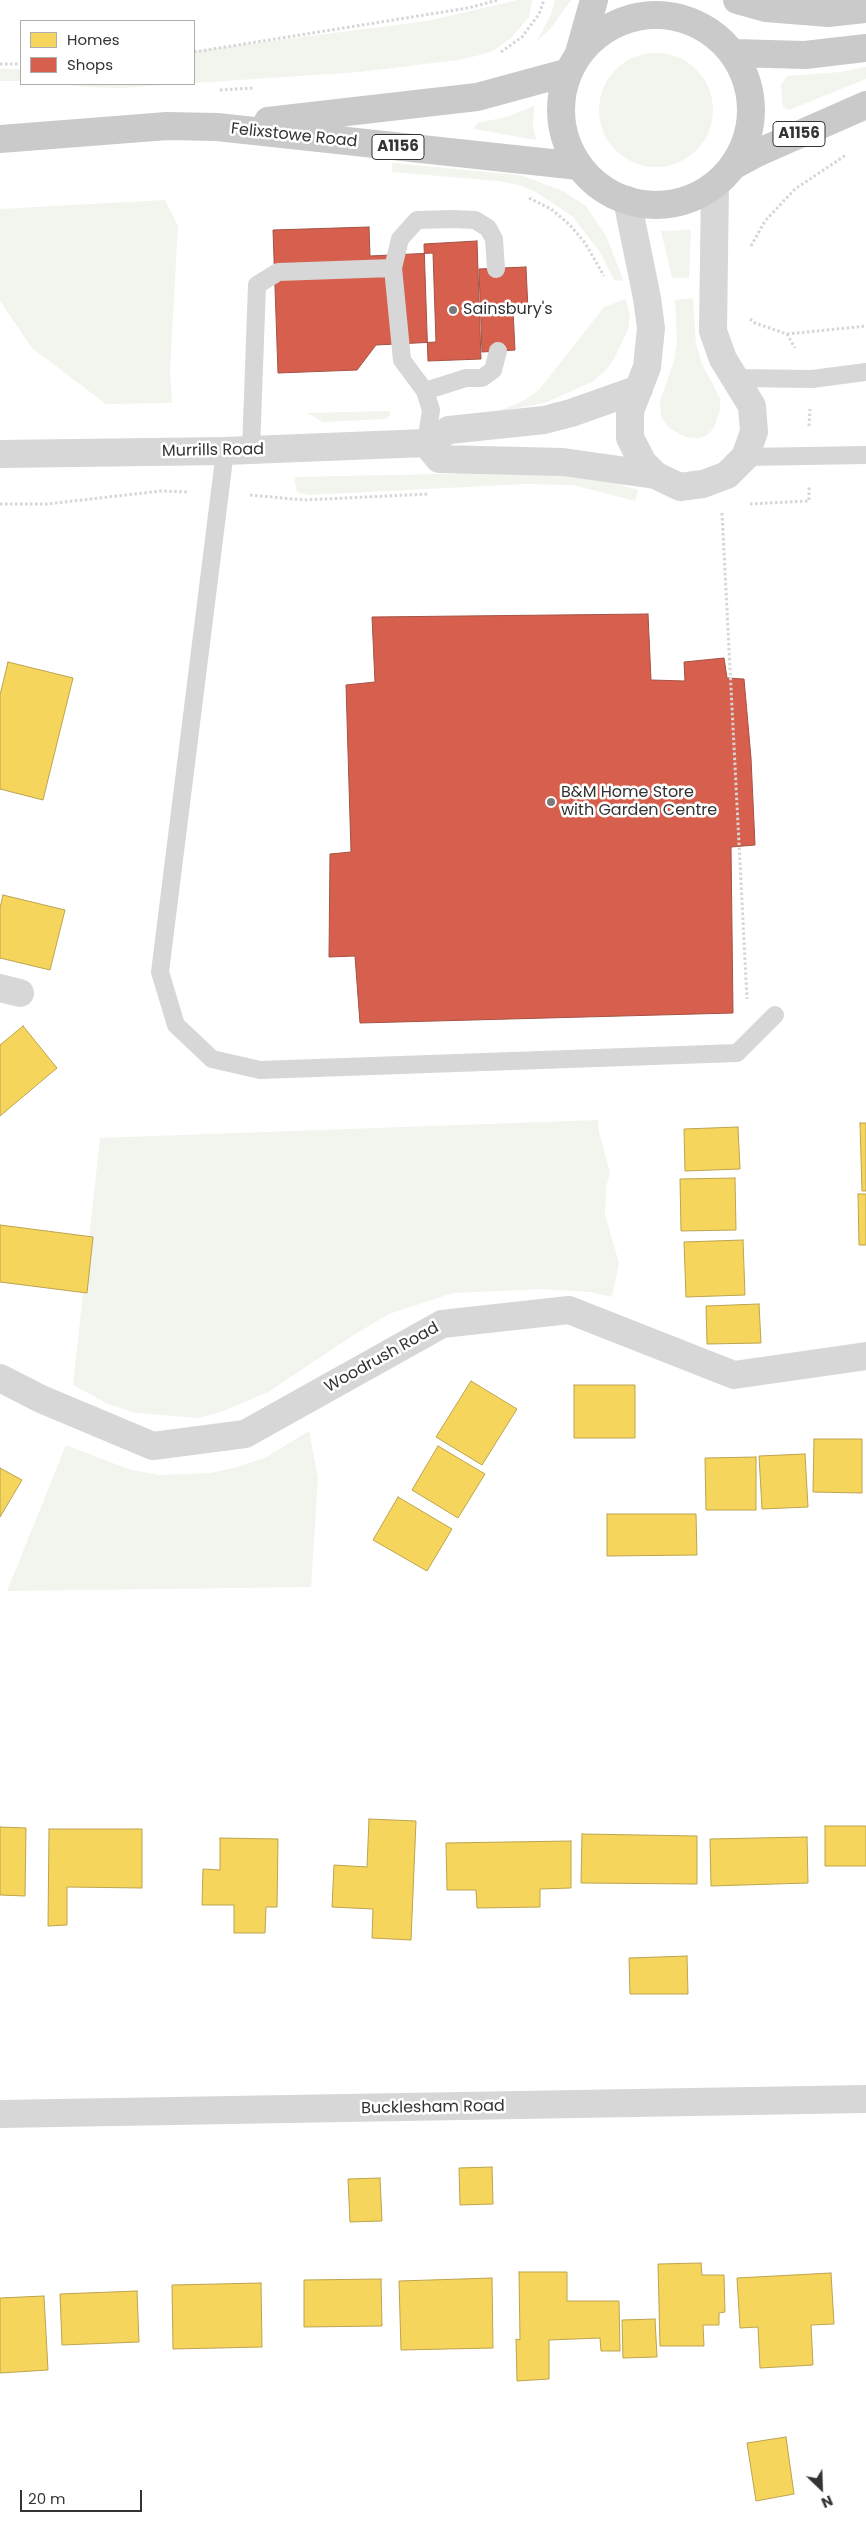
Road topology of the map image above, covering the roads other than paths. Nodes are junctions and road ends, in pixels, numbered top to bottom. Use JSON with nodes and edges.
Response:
{"nodes":[{"id":1,"x":594,"y":0,"type":"edge"},
{"id":2,"x":737,"y":0,"type":"edge"},
{"id":3,"x":674,"y":8,"type":"edge"},
{"id":4,"x":866,"y":8,"type":"edge"},
{"id":5,"x":866,"y":48,"type":"edge"},
{"id":6,"x":733,"y":53,"type":"junction"},
{"id":7,"x":574,"y":63,"type":"junction"},
{"id":8,"x":866,"y":105,"type":"edge"},
{"id":9,"x":217,"y":127,"type":"junction"},
{"id":10,"x":0,"y":139,"type":"edge"},
{"id":11,"x":579,"y":166,"type":"junction"},
{"id":12,"x":724,"y":175,"type":"junction"},
{"id":13,"x":627,"y":200,"type":"junction"},
{"id":14,"x":393,"y":268,"type":"junction"},
{"id":15,"x":496,"y":269,"type":"dead end"},
{"id":16,"x":498,"y":351,"type":"dead end"},
{"id":17,"x":866,"y":372,"type":"edge"},
{"id":18,"x":735,"y":378,"type":"junction"},
{"id":19,"x":639,"y":389,"type":"junction"},
{"id":20,"x":425,"y":391,"type":"junction"},
{"id":21,"x":426,"y":443,"type":"junction"},
{"id":22,"x":238,"y":451,"type":"junction"},
{"id":23,"x":0,"y":454,"type":"edge"},
{"id":24,"x":866,"y":456,"type":"edge"},
{"id":25,"x":745,"y":457,"type":"junction"},
{"id":26,"x":655,"y":475,"type":"junction"},
{"id":27,"x":775,"y":1015,"type":"road end"},
{"id":28,"x":866,"y":1356,"type":"edge"},
{"id":29,"x":0,"y":1378,"type":"edge"},
{"id":30,"x":866,"y":2099,"type":"edge"},
{"id":31,"x":0,"y":2114,"type":"edge"}],
"edges":[{"from":1,"to":7,"type":"main road"},
{"from":2,"to":4,"type":"main road"},
{"from":3,"to":6,"type":"main road"},
{"from":3,"to":7,"type":"main road"},
{"from":5,"to":6,"type":"main road"},
{"from":6,"to":12,"type":"main road"},
{"from":7,"to":9,"type":"main road","name":"Felixstowe Road","number":"A1156"},
{"from":7,"to":11,"type":"main road"},
{"from":8,"to":12,"type":"main road","number":"A1156"},
{"from":9,"to":10,"type":"main road","name":"Felixstowe Road","number":"A1156"},
{"from":9,"to":11,"type":"main road","name":"Felixstowe Road","number":"A1156"},
{"from":11,"to":13,"type":"main road"},
{"from":12,"to":13,"type":"main road"},
{"from":12,"to":18,"type":"street"},
{"from":13,"to":19,"type":"street"},
{"from":14,"to":15,"type":"lane"},
{"from":14,"to":20,"type":"lane"},
{"from":14,"to":22,"type":"lane"},
{"from":16,"to":20,"type":"lane"},
{"from":17,"to":18,"type":"lane"},
{"from":18,"to":25,"type":"street"},
{"from":19,"to":21,"type":"street","name":"Murrills Road"},
{"from":19,"to":26,"type":"street"},
{"from":20,"to":21,"type":"lane"},
{"from":21,"to":22,"type":"street","name":"Murrills Road"},
{"from":21,"to":26,"type":"street"},
{"from":22,"to":23,"type":"street","name":"Murrills Road"},
{"from":22,"to":27,"type":"lane"},
{"from":24,"to":25,"type":"lane"},
{"from":25,"to":26,"type":"street"},
{"from":28,"to":29,"type":"street","name":"Woodrush Road"},
{"from":30,"to":31,"type":"street","name":"Bucklesham Road"}]}
